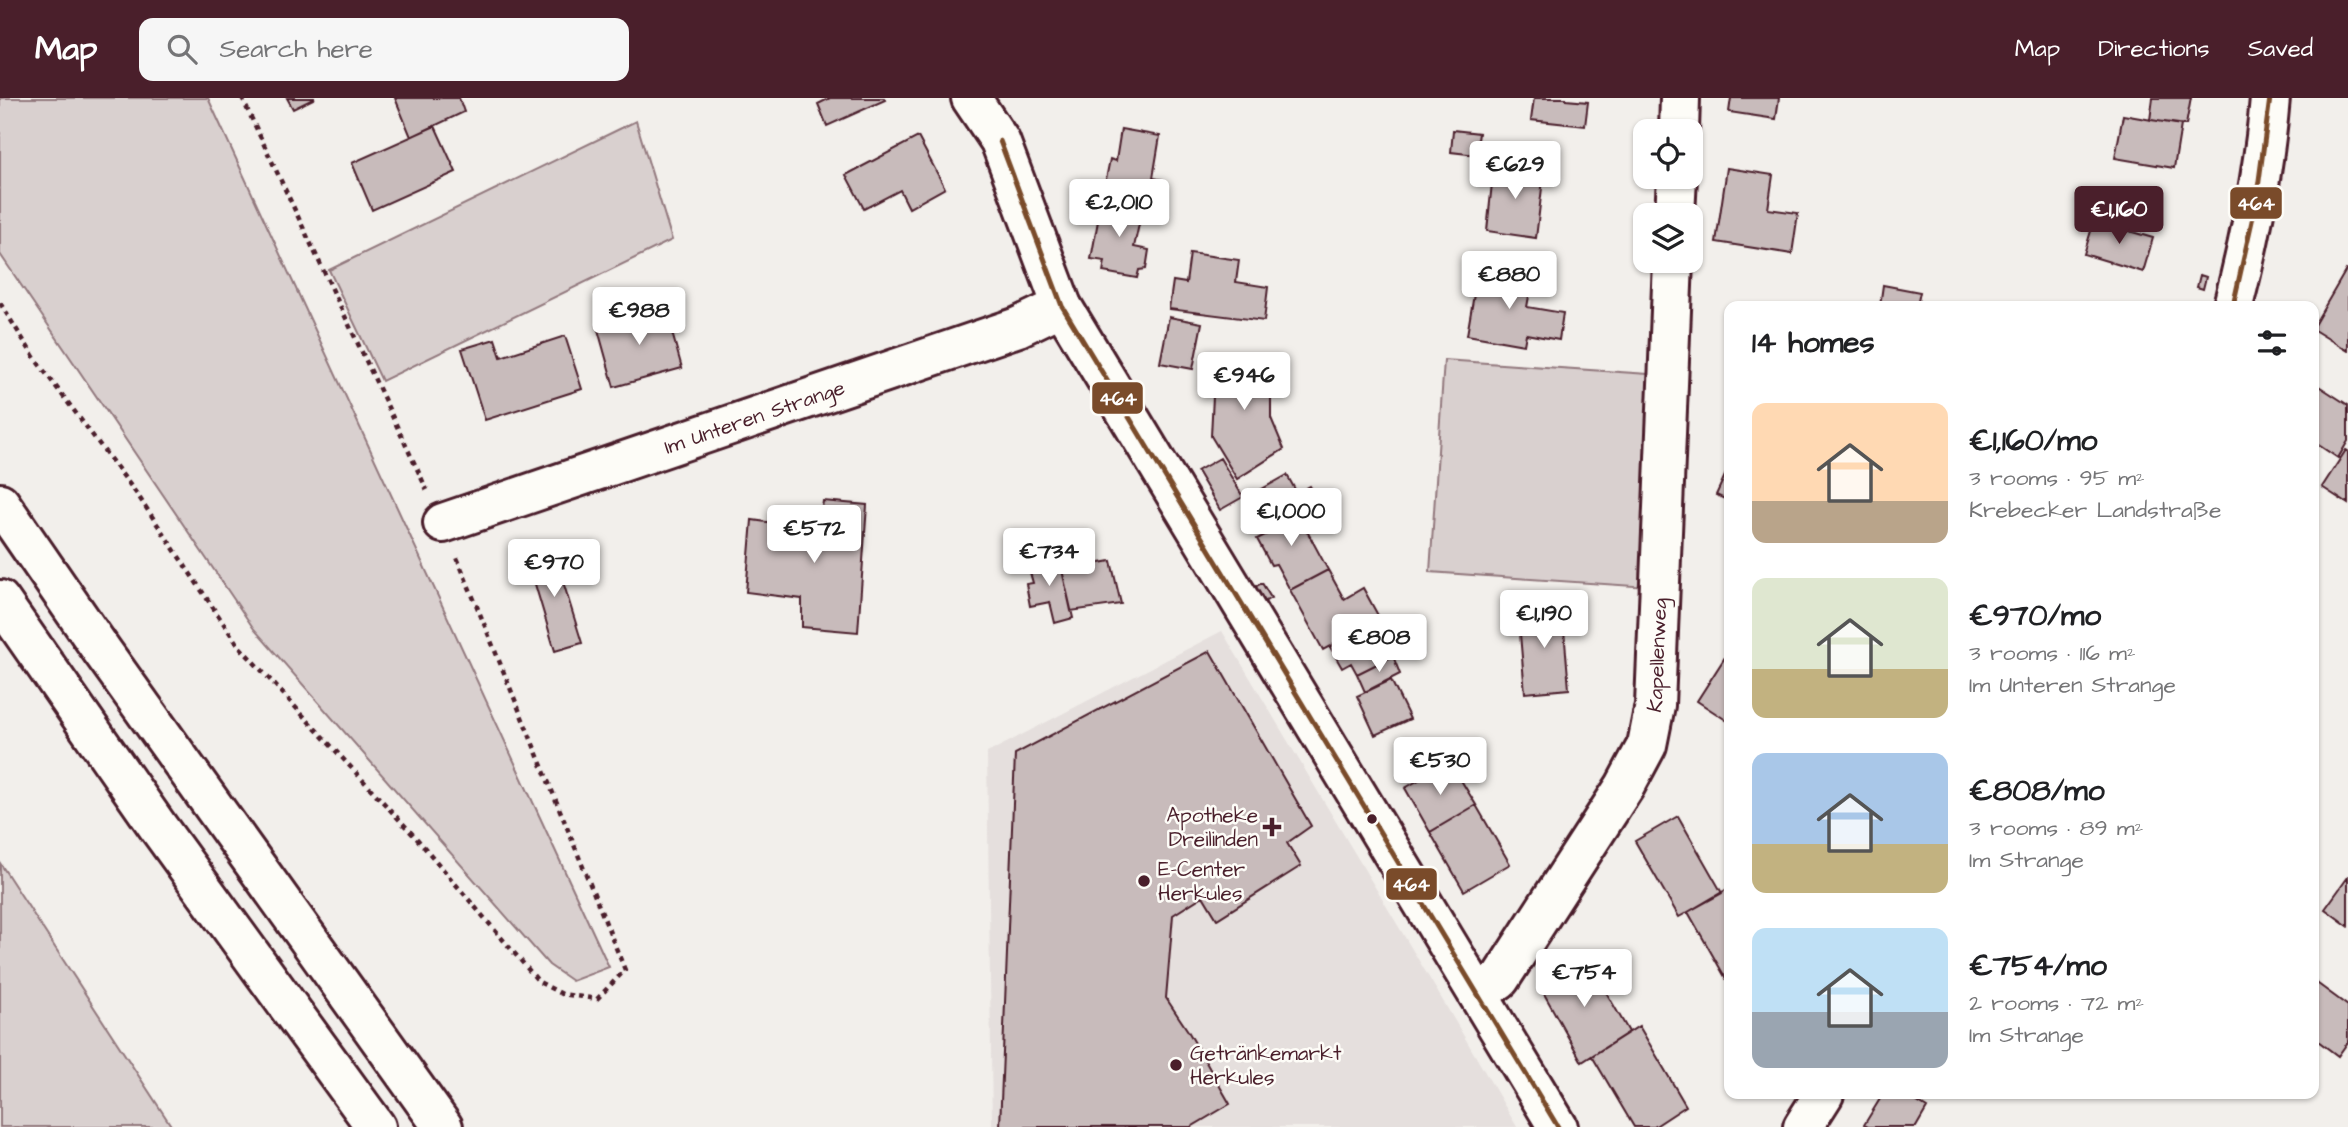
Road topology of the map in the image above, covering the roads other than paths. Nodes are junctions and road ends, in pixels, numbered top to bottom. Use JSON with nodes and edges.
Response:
{"nodes":[{"id":1,"x":971,"y":98,"type":"edge"},
{"id":2,"x":1007,"y":98,"type":"edge"},
{"id":3,"x":1680,"y":98,"type":"edge"},
{"id":4,"x":2270,"y":98,"type":"edge"},
{"id":5,"x":1679,"y":119,"type":"edge"},
{"id":6,"x":1000,"y":141,"type":"junction"},
{"id":7,"x":1674,"y":273,"type":"edge"},
{"id":8,"x":2234,"y":301,"type":"edge"},
{"id":9,"x":1062,"y":306,"type":"junction"},
{"id":10,"x":0,"y":503,"type":"edge"},
{"id":11,"x":443,"y":523,"type":"dead end"},
{"id":12,"x":0,"y":600,"type":"edge"},
{"id":13,"x":1478,"y":994,"type":"junction"},
{"id":14,"x":1821,"y":1099,"type":"edge"},
{"id":15,"x":376,"y":1127,"type":"edge"},
{"id":16,"x":443,"y":1127,"type":"edge"},
{"id":17,"x":1558,"y":1127,"type":"edge"},
{"id":18,"x":1803,"y":1127,"type":"edge"}],
"edges":[{"from":1,"to":6,"type":"main road"},
{"from":2,"to":6,"type":"main road"},
{"from":3,"to":5,"type":"main road"},
{"from":4,"to":8,"type":"main road"},
{"from":6,"to":9,"type":"main road"},
{"from":7,"to":13,"type":"main road","name":"Kapellenweg"},
{"from":9,"to":11,"type":"main road","name":"Im Unteren Strange"},
{"from":9,"to":13,"type":"main road"},
{"from":10,"to":16,"type":"main road"},
{"from":12,"to":15,"type":"main road"},
{"from":13,"to":17,"type":"main road"},
{"from":14,"to":18,"type":"main road"}]}
